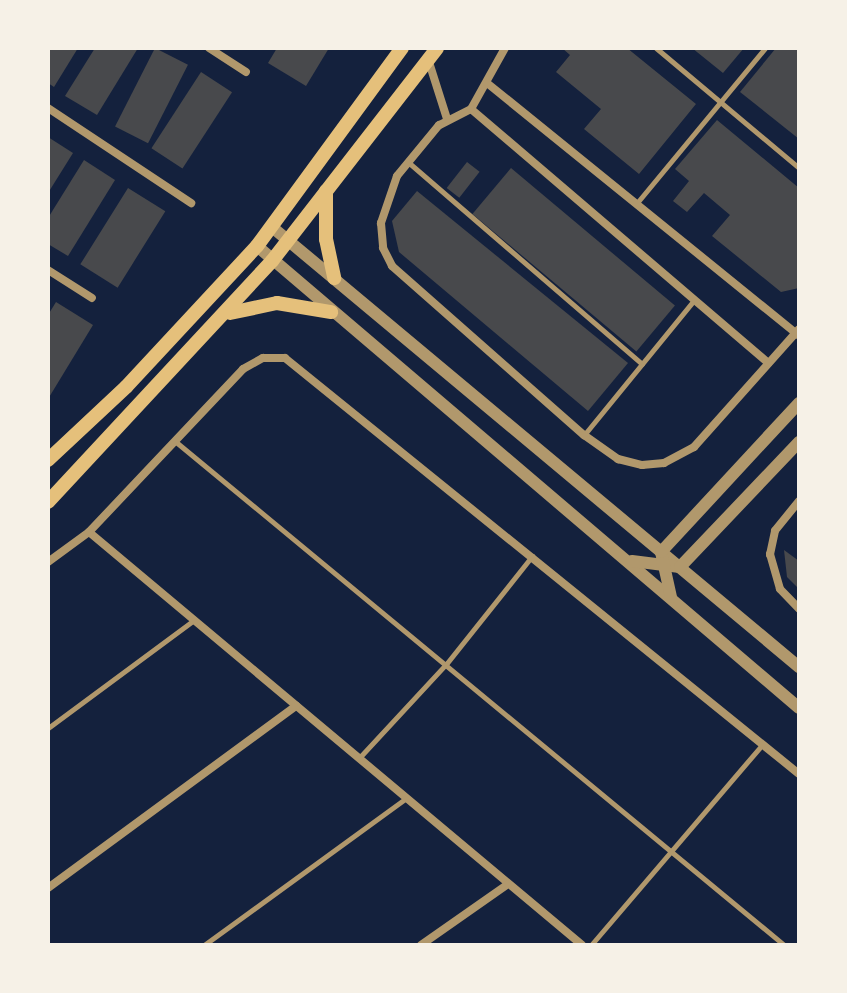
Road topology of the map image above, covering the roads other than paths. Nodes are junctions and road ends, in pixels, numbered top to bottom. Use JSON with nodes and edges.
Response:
{"nodes":[{"id":1,"x":209,"y":48,"type":"edge"},
{"id":2,"x":402,"y":48,"type":"edge"},
{"id":3,"x":505,"y":48,"type":"edge"},
{"id":4,"x":656,"y":48,"type":"edge"},
{"id":5,"x":765,"y":48,"type":"edge"},
{"id":6,"x":432,"y":54,"type":"edge"},
{"id":7,"x":246,"y":72,"type":"dead end"},
{"id":8,"x":487,"y":83,"type":"junction"},
{"id":9,"x":719,"y":101,"type":"junction"},
{"id":10,"x":48,"y":108,"type":"edge"},
{"id":11,"x":471,"y":109,"type":"junction"},
{"id":12,"x":447,"y":119,"type":"junction"},
{"id":13,"x":407,"y":161,"type":"junction"},
{"id":14,"x":799,"y":168,"type":"edge"},
{"id":15,"x":326,"y":191,"type":"junction"},
{"id":16,"x":191,"y":203,"type":"dead end"},
{"id":17,"x":636,"y":204,"type":"junction"},
{"id":18,"x":272,"y":227,"type":"junction"},
{"id":19,"x":288,"y":240,"type":"junction"},
{"id":20,"x":257,"y":246,"type":"junction"},
{"id":21,"x":272,"y":261,"type":"junction"},
{"id":22,"x":48,"y":270,"type":"edge"},
{"id":23,"x":334,"y":278,"type":"junction"},
{"id":24,"x":92,"y":298,"type":"dead end"},
{"id":25,"x":694,"y":300,"type":"junction"},
{"id":26,"x":331,"y":312,"type":"junction"},
{"id":27,"x":225,"y":315,"type":"junction"},
{"id":28,"x":798,"y":333,"type":"edge"},
{"id":29,"x":768,"y":363,"type":"junction"},
{"id":30,"x":642,"y":364,"type":"junction"},
{"id":31,"x":799,"y":403,"type":"edge"},
{"id":32,"x":584,"y":435,"type":"junction"},
{"id":33,"x":176,"y":442,"type":"junction"},
{"id":34,"x":799,"y":442,"type":"edge"},
{"id":35,"x":48,"y":460,"type":"edge"},
{"id":36,"x":799,"y":501,"type":"edge"},
{"id":37,"x":48,"y":502,"type":"edge"},
{"id":38,"x":89,"y":532,"type":"junction"},
{"id":39,"x":661,"y":552,"type":"junction"},
{"id":40,"x":532,"y":556,"type":"junction"},
{"id":41,"x":625,"y":559,"type":"junction"},
{"id":42,"x":48,"y":562,"type":"edge"},
{"id":43,"x":680,"y":567,"type":"junction"},
{"id":44,"x":664,"y":568,"type":"junction"},
{"id":45,"x":673,"y":600,"type":"junction"},
{"id":46,"x":799,"y":609,"type":"edge"},
{"id":47,"x":194,"y":620,"type":"junction"},
{"id":48,"x":447,"y":663,"type":"junction"},
{"id":49,"x":799,"y":667,"type":"edge"},
{"id":50,"x":296,"y":706,"type":"junction"},
{"id":51,"x":799,"y":708,"type":"edge"},
{"id":52,"x":48,"y":728,"type":"edge"},
{"id":53,"x":763,"y":744,"type":"junction"},
{"id":54,"x":359,"y":758,"type":"junction"},
{"id":55,"x":799,"y":774,"type":"edge"},
{"id":56,"x":406,"y":798,"type":"junction"},
{"id":57,"x":673,"y":850,"type":"junction"},
{"id":58,"x":508,"y":884,"type":"junction"},
{"id":59,"x":48,"y":888,"type":"edge"},
{"id":60,"x":204,"y":945,"type":"edge"},
{"id":61,"x":421,"y":945,"type":"edge"},
{"id":62,"x":582,"y":945,"type":"edge"},
{"id":63,"x":591,"y":945,"type":"edge"},
{"id":64,"x":784,"y":945,"type":"edge"}],
"edges":[{"from":1,"to":7,"type":"street"},
{"from":2,"to":18,"type":"main road"},
{"from":3,"to":8,"type":"street"},
{"from":4,"to":9,"type":"lane"},
{"from":5,"to":9,"type":"lane"},
{"from":6,"to":12,"type":"street"},
{"from":6,"to":15,"type":"main road"},
{"from":8,"to":11,"type":"street"},
{"from":8,"to":17,"type":"street"},
{"from":9,"to":14,"type":"lane"},
{"from":9,"to":17,"type":"lane"},
{"from":10,"to":16,"type":"street"},
{"from":11,"to":12,"type":"street"},
{"from":11,"to":25,"type":"street"},
{"from":12,"to":13,"type":"street"},
{"from":13,"to":30,"type":"lane"},
{"from":13,"to":32,"type":"street"},
{"from":15,"to":19,"type":"main road"},
{"from":15,"to":23,"type":"main road"},
{"from":17,"to":28,"type":"street"},
{"from":18,"to":19,"type":"street"},
{"from":18,"to":20,"type":"main road"},
{"from":19,"to":21,"type":"main road"},
{"from":19,"to":23,"type":"street"},
{"from":20,"to":21,"type":"street"},
{"from":20,"to":35,"type":"main road"},
{"from":21,"to":26,"type":"street"},
{"from":21,"to":27,"type":"main road"},
{"from":22,"to":24,"type":"street"},
{"from":23,"to":39,"type":"street"},
{"from":25,"to":29,"type":"street"},
{"from":25,"to":30,"type":"lane"},
{"from":26,"to":27,"type":"main road"},
{"from":26,"to":41,"type":"street"},
{"from":27,"to":37,"type":"main road"},
{"from":28,"to":29,"type":"street"},
{"from":29,"to":32,"type":"street"},
{"from":30,"to":32,"type":"lane"},
{"from":31,"to":39,"type":"street"},
{"from":33,"to":38,"type":"street"},
{"from":33,"to":40,"type":"street"},
{"from":33,"to":48,"type":"lane"},
{"from":34,"to":43,"type":"street"},
{"from":36,"to":46,"type":"street"},
{"from":38,"to":42,"type":"street"},
{"from":38,"to":47,"type":"street"},
{"from":39,"to":43,"type":"street"},
{"from":39,"to":44,"type":"street"},
{"from":40,"to":48,"type":"lane"},
{"from":40,"to":53,"type":"street"},
{"from":41,"to":44,"type":"street"},
{"from":41,"to":45,"type":"street"},
{"from":43,"to":44,"type":"street"},
{"from":43,"to":49,"type":"street"},
{"from":44,"to":45,"type":"street"},
{"from":45,"to":51,"type":"street"},
{"from":47,"to":50,"type":"street"},
{"from":47,"to":52,"type":"lane"},
{"from":48,"to":54,"type":"lane"},
{"from":48,"to":57,"type":"lane"},
{"from":50,"to":54,"type":"street"},
{"from":50,"to":59,"type":"street"},
{"from":53,"to":55,"type":"street"},
{"from":53,"to":57,"type":"lane"},
{"from":54,"to":56,"type":"street"},
{"from":56,"to":58,"type":"street"},
{"from":56,"to":60,"type":"lane"},
{"from":57,"to":63,"type":"lane"},
{"from":57,"to":64,"type":"lane"},
{"from":58,"to":61,"type":"street"},
{"from":58,"to":62,"type":"street"}]}
